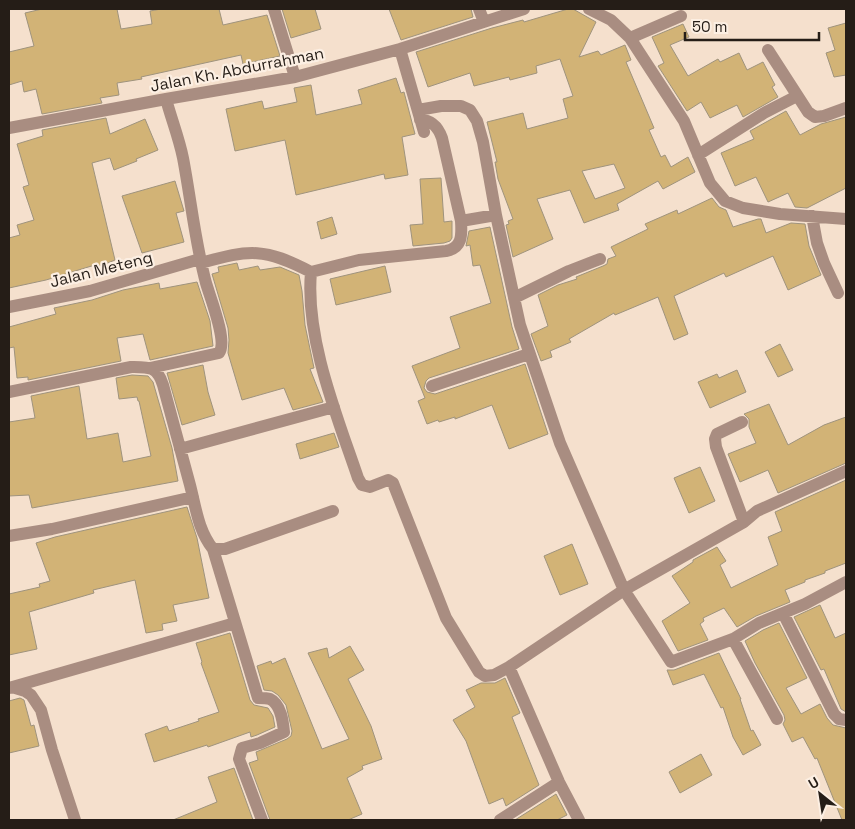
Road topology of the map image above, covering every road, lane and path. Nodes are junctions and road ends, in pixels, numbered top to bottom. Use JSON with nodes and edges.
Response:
{"nodes":[{"id":1,"x":274,"y":9,"type":"edge"},
{"id":2,"x":479,"y":9,"type":"edge"},
{"id":3,"x":524,"y":9,"type":"edge"},
{"id":4,"x":589,"y":9,"type":"edge"},
{"id":5,"x":681,"y":16,"type":"dead end"},
{"id":6,"x":484,"y":22,"type":"junction"},
{"id":7,"x":630,"y":38,"type":"junction"},
{"id":8,"x":400,"y":49,"type":"junction"},
{"id":9,"x":768,"y":50,"type":"dead end"},
{"id":10,"x":295,"y":77,"type":"junction"},
{"id":11,"x":797,"y":96,"type":"junction"},
{"id":12,"x":166,"y":99,"type":"junction"},
{"id":13,"x":846,"y":108,"type":"edge"},
{"id":14,"x":421,"y":121,"type":"junction"},
{"id":15,"x":9,"y":128,"type":"edge"},
{"id":16,"x":698,"y":155,"type":"junction"},
{"id":17,"x":496,"y":215,"type":"junction"},
{"id":18,"x":812,"y":216,"type":"junction"},
{"id":19,"x":846,"y":219,"type":"edge"},
{"id":20,"x":461,"y":221,"type":"junction"},
{"id":21,"x":600,"y":259,"type":"dead end"},
{"id":22,"x":200,"y":261,"type":"junction"},
{"id":23,"x":311,"y":272,"type":"junction"},
{"id":24,"x":838,"y":293,"type":"dead end"},
{"id":25,"x":514,"y":298,"type":"junction"},
{"id":26,"x":9,"y":307,"type":"edge"},
{"id":27,"x":529,"y":354,"type":"junction"},
{"id":28,"x":150,"y":368,"type":"junction"},
{"id":29,"x":432,"y":386,"type":"dead end"},
{"id":30,"x":9,"y":392,"type":"edge"},
{"id":31,"x":334,"y":407,"type":"junction"},
{"id":32,"x":742,"y":422,"type":"dead end"},
{"id":33,"x":180,"y":449,"type":"junction"},
{"id":34,"x":846,"y":471,"type":"edge"},
{"id":35,"x":193,"y":497,"type":"junction"},
{"id":36,"x":333,"y":511,"type":"dead end"},
{"id":37,"x":744,"y":522,"type":"junction"},
{"id":38,"x":9,"y":536,"type":"edge"},
{"id":39,"x":213,"y":549,"type":"junction"},
{"id":40,"x":846,"y":582,"type":"edge"},
{"id":41,"x":624,"y":590,"type":"junction"},
{"id":42,"x":783,"y":613,"type":"junction"},
{"id":43,"x":235,"y":623,"type":"junction"},
{"id":44,"x":733,"y":638,"type":"junction"},
{"id":45,"x":509,"y":667,"type":"junction"},
{"id":46,"x":10,"y":687,"type":"edge"},
{"id":47,"x":777,"y":719,"type":"dead end"},
{"id":48,"x":846,"y":720,"type":"edge"},
{"id":49,"x":559,"y":782,"type":"junction"},
{"id":50,"x":75,"y":820,"type":"edge"},
{"id":51,"x":262,"y":820,"type":"edge"},
{"id":52,"x":500,"y":820,"type":"edge"},
{"id":53,"x":579,"y":820,"type":"edge"}],
"edges":[{"from":1,"to":10,"type":"street"},
{"from":2,"to":6,"type":"street"},
{"from":3,"to":6,"type":"street","name":"Jalan Kh. Abdurrahman"},
{"from":4,"to":7,"type":"street"},
{"from":5,"to":7,"type":"street"},
{"from":6,"to":8,"type":"street","name":"Jalan Kh. Abdurrahman"},
{"from":7,"to":16,"type":"street"},
{"from":8,"to":10,"type":"street","name":"Jalan Kh. Abdurrahman"},
{"from":8,"to":14,"type":"street"},
{"from":9,"to":11,"type":"street"},
{"from":10,"to":12,"type":"street","name":"Jalan Kh. Abdurrahman"},
{"from":11,"to":13,"type":"street"},
{"from":11,"to":16,"type":"street"},
{"from":12,"to":15,"type":"street","name":"Jalan Kh. Abdurrahman"},
{"from":12,"to":22,"type":"street"},
{"from":14,"to":17,"type":"street"},
{"from":14,"to":20,"type":"street"},
{"from":16,"to":18,"type":"street"},
{"from":17,"to":20,"type":"street"},
{"from":17,"to":25,"type":"street"},
{"from":18,"to":19,"type":"street"},
{"from":18,"to":24,"type":"street"},
{"from":20,"to":23,"type":"street"},
{"from":21,"to":25,"type":"street"},
{"from":22,"to":23,"type":"street","name":"Jalan Meteng"},
{"from":22,"to":26,"type":"street","name":"Jalan Meteng"},
{"from":22,"to":28,"type":"street"},
{"from":23,"to":31,"type":"street"},
{"from":25,"to":27,"type":"street"},
{"from":27,"to":29,"type":"street"},
{"from":27,"to":41,"type":"street"},
{"from":28,"to":30,"type":"street"},
{"from":28,"to":33,"type":"street"},
{"from":31,"to":33,"type":"street"},
{"from":31,"to":45,"type":"street"},
{"from":32,"to":37,"type":"street"},
{"from":33,"to":35,"type":"street"},
{"from":34,"to":37,"type":"street"},
{"from":35,"to":38,"type":"street"},
{"from":35,"to":39,"type":"street"},
{"from":36,"to":39,"type":"street"},
{"from":37,"to":41,"type":"street"},
{"from":39,"to":43,"type":"street"},
{"from":40,"to":42,"type":"street"},
{"from":41,"to":44,"type":"street"},
{"from":41,"to":45,"type":"street"},
{"from":42,"to":44,"type":"street"},
{"from":42,"to":48,"type":"street"},
{"from":43,"to":46,"type":"street"},
{"from":43,"to":51,"type":"street"},
{"from":44,"to":47,"type":"street"},
{"from":45,"to":49,"type":"street"},
{"from":46,"to":50,"type":"street"},
{"from":49,"to":52,"type":"street"},
{"from":49,"to":53,"type":"street"}]}
